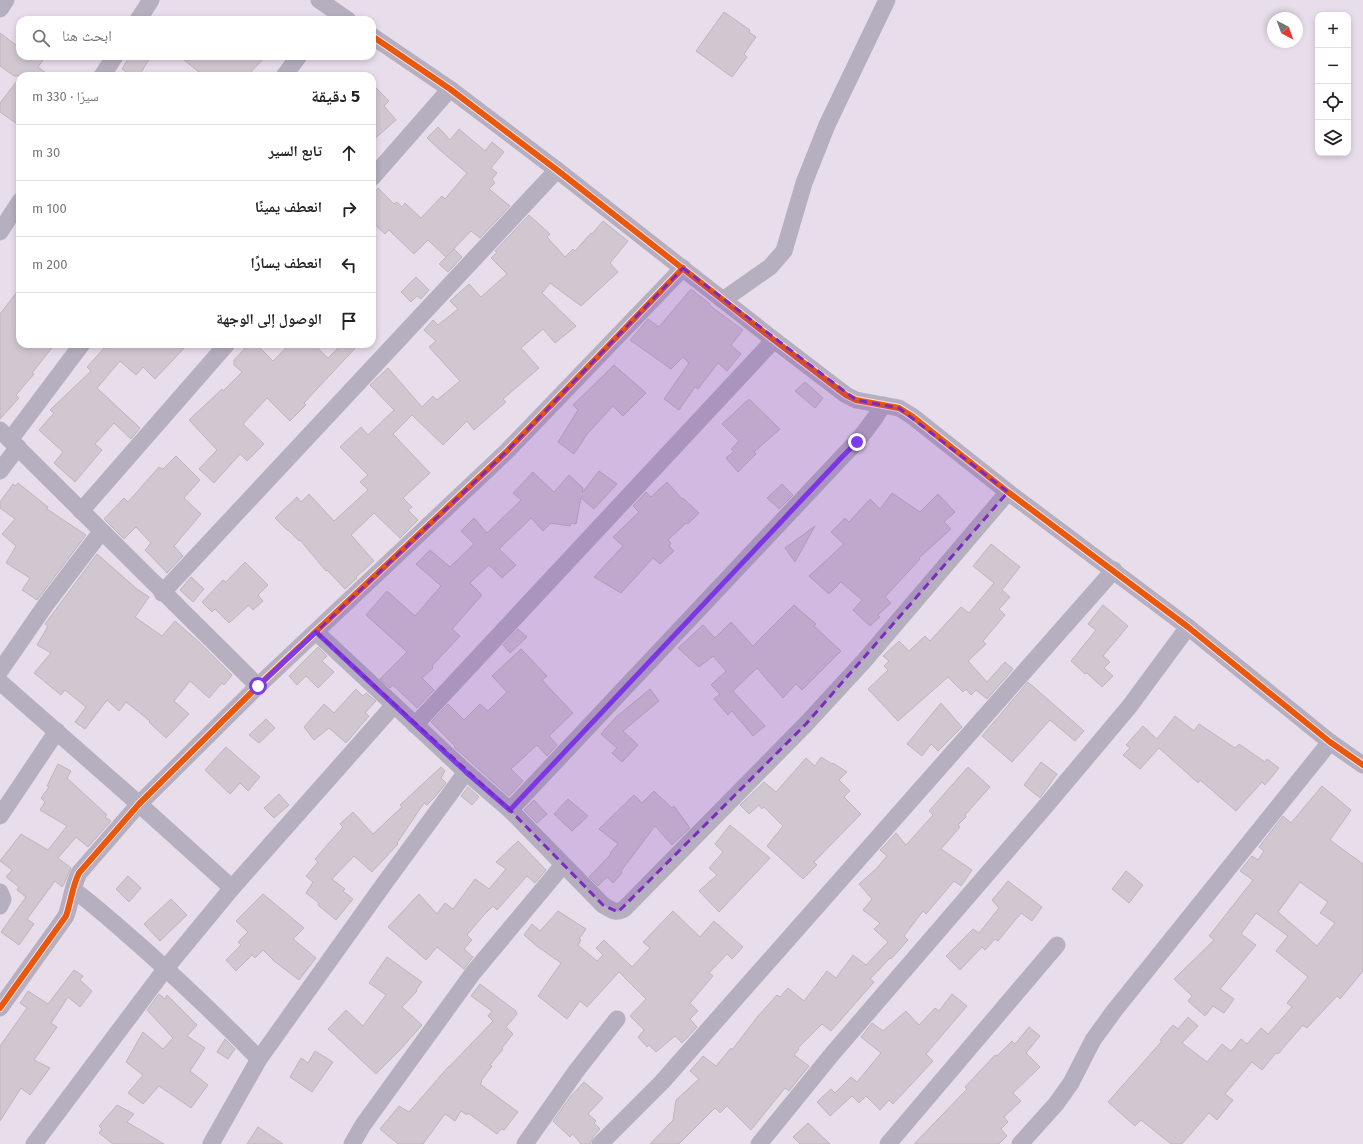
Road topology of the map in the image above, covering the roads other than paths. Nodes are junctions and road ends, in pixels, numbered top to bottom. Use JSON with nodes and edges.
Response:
{"nodes":[{"id":1,"x":6,"y":0,"type":"edge"},
{"id":2,"x":151,"y":0,"type":"edge"},
{"id":3,"x":318,"y":0,"type":"edge"},
{"id":4,"x":887,"y":0,"type":"edge"},
{"id":5,"x":0,"y":9,"type":"edge"},
{"id":6,"x":330,"y":15,"type":"edge"},
{"id":7,"x":141,"y":16,"type":"edge"},
{"id":8,"x":376,"y":39,"type":"edge"},
{"id":9,"x":112,"y":60,"type":"edge"},
{"id":10,"x":296,"y":60,"type":"edge"},
{"id":11,"x":105,"y":72,"type":"edge"},
{"id":12,"x":287,"y":72,"type":"edge"},
{"id":13,"x":450,"y":89,"type":"junction"},
{"id":14,"x":557,"y":170,"type":"junction"},
{"id":15,"x":376,"y":173,"type":"edge"},
{"id":16,"x":16,"y":207,"type":"edge"},
{"id":17,"x":0,"y":232,"type":"edge"},
{"id":18,"x":683,"y":268,"type":"junction"},
{"id":19,"x":723,"y":300,"type":"junction"},
{"id":20,"x":774,"y":340,"type":"junction"},
{"id":21,"x":79,"y":348,"type":"edge"},
{"id":22,"x":224,"y":348,"type":"edge"},
{"id":23,"x":883,"y":405,"type":"junction"},
{"id":24,"x":9,"y":439,"type":"edge"},
{"id":25,"x":0,"y":471,"type":"edge"},
{"id":26,"x":1008,"y":492,"type":"junction"},
{"id":27,"x":81,"y":511,"type":"junction"},
{"id":28,"x":101,"y":532,"type":"junction"},
{"id":29,"x":1114,"y":570,"type":"junction"},
{"id":30,"x":162,"y":593,"type":"junction"},
{"id":31,"x":1188,"y":626,"type":"junction"},
{"id":32,"x":316,"y":632,"type":"junction"},
{"id":33,"x":0,"y":671,"type":"edge"},
{"id":34,"x":0,"y":682,"type":"edge"},
{"id":35,"x":258,"y":686,"type":"junction"},
{"id":36,"x":394,"y":705,"type":"junction"},
{"id":37,"x":415,"y":725,"type":"junction"},
{"id":38,"x":57,"y":731,"type":"junction"},
{"id":39,"x":1330,"y":742,"type":"junction"},
{"id":40,"x":1363,"y":765,"type":"edge"},
{"id":41,"x":466,"y":772,"type":"junction"},
{"id":42,"x":139,"y":804,"type":"junction"},
{"id":43,"x":510,"y":810,"type":"junction"},
{"id":44,"x":0,"y":816,"type":"edge"},
{"id":45,"x":563,"y":865,"type":"junction"},
{"id":46,"x":232,"y":888,"type":"junction"},
{"id":47,"x":74,"y":890,"type":"junction"},
{"id":48,"x":0,"y":892,"type":"edge"},
{"id":49,"x":0,"y":906,"type":"edge"},
{"id":50,"x":1058,"y":945,"type":"dead end"},
{"id":51,"x":166,"y":968,"type":"junction"},
{"id":52,"x":0,"y":1008,"type":"edge"},
{"id":53,"x":617,"y":1018,"type":"dead end"},
{"id":54,"x":259,"y":1059,"type":"junction"},
{"id":55,"x":530,"y":1142,"type":"edge"},
{"id":56,"x":34,"y":1144,"type":"edge"},
{"id":57,"x":211,"y":1144,"type":"edge"},
{"id":58,"x":352,"y":1144,"type":"edge"},
{"id":59,"x":600,"y":1144,"type":"edge"},
{"id":60,"x":759,"y":1144,"type":"edge"},
{"id":61,"x":888,"y":1144,"type":"edge"},
{"id":62,"x":1020,"y":1144,"type":"edge"}],
"edges":[{"from":1,"to":5,"type":"street"},
{"from":2,"to":7,"type":"street"},
{"from":3,"to":6,"type":"street"},
{"from":4,"to":19,"type":"street"},
{"from":8,"to":13,"type":"street"},
{"from":9,"to":11,"type":"street"},
{"from":10,"to":12,"type":"street"},
{"from":13,"to":14,"type":"street"},
{"from":13,"to":15,"type":"street"},
{"from":14,"to":18,"type":"street"},
{"from":14,"to":30,"type":"street"},
{"from":16,"to":17,"type":"street"},
{"from":18,"to":19,"type":"street"},
{"from":18,"to":32,"type":"street"},
{"from":19,"to":20,"type":"street"},
{"from":20,"to":23,"type":"street"},
{"from":20,"to":37,"type":"street"},
{"from":21,"to":24,"type":"street"},
{"from":22,"to":27,"type":"street"},
{"from":23,"to":26,"type":"street"},
{"from":23,"to":43,"type":"street"},
{"from":24,"to":25,"type":"street"},
{"from":24,"to":27,"type":"street"},
{"from":26,"to":29,"type":"street"},
{"from":26,"to":45,"type":"street"},
{"from":27,"to":28,"type":"street"},
{"from":28,"to":30,"type":"street"},
{"from":28,"to":33,"type":"street"},
{"from":29,"to":31,"type":"street"},
{"from":29,"to":59,"type":"street"},
{"from":30,"to":35,"type":"street"},
{"from":31,"to":39,"type":"street"},
{"from":31,"to":60,"type":"street"},
{"from":32,"to":35,"type":"street"},
{"from":32,"to":36,"type":"street"},
{"from":34,"to":38,"type":"street"},
{"from":35,"to":42,"type":"street"},
{"from":36,"to":37,"type":"street"},
{"from":36,"to":46,"type":"street"},
{"from":37,"to":41,"type":"street"},
{"from":38,"to":42,"type":"street"},
{"from":38,"to":44,"type":"street"},
{"from":39,"to":40,"type":"street"},
{"from":39,"to":62,"type":"street"},
{"from":41,"to":43,"type":"street"},
{"from":41,"to":54,"type":"street"},
{"from":42,"to":46,"type":"street"},
{"from":42,"to":47,"type":"street"},
{"from":43,"to":45,"type":"street"},
{"from":45,"to":58,"type":"street"},
{"from":46,"to":51,"type":"street"},
{"from":47,"to":51,"type":"street"},
{"from":47,"to":52,"type":"street"},
{"from":48,"to":49,"type":"street"},
{"from":50,"to":61,"type":"street"},
{"from":51,"to":54,"type":"street"},
{"from":51,"to":56,"type":"street"},
{"from":53,"to":55,"type":"street"},
{"from":54,"to":57,"type":"street"}]}
